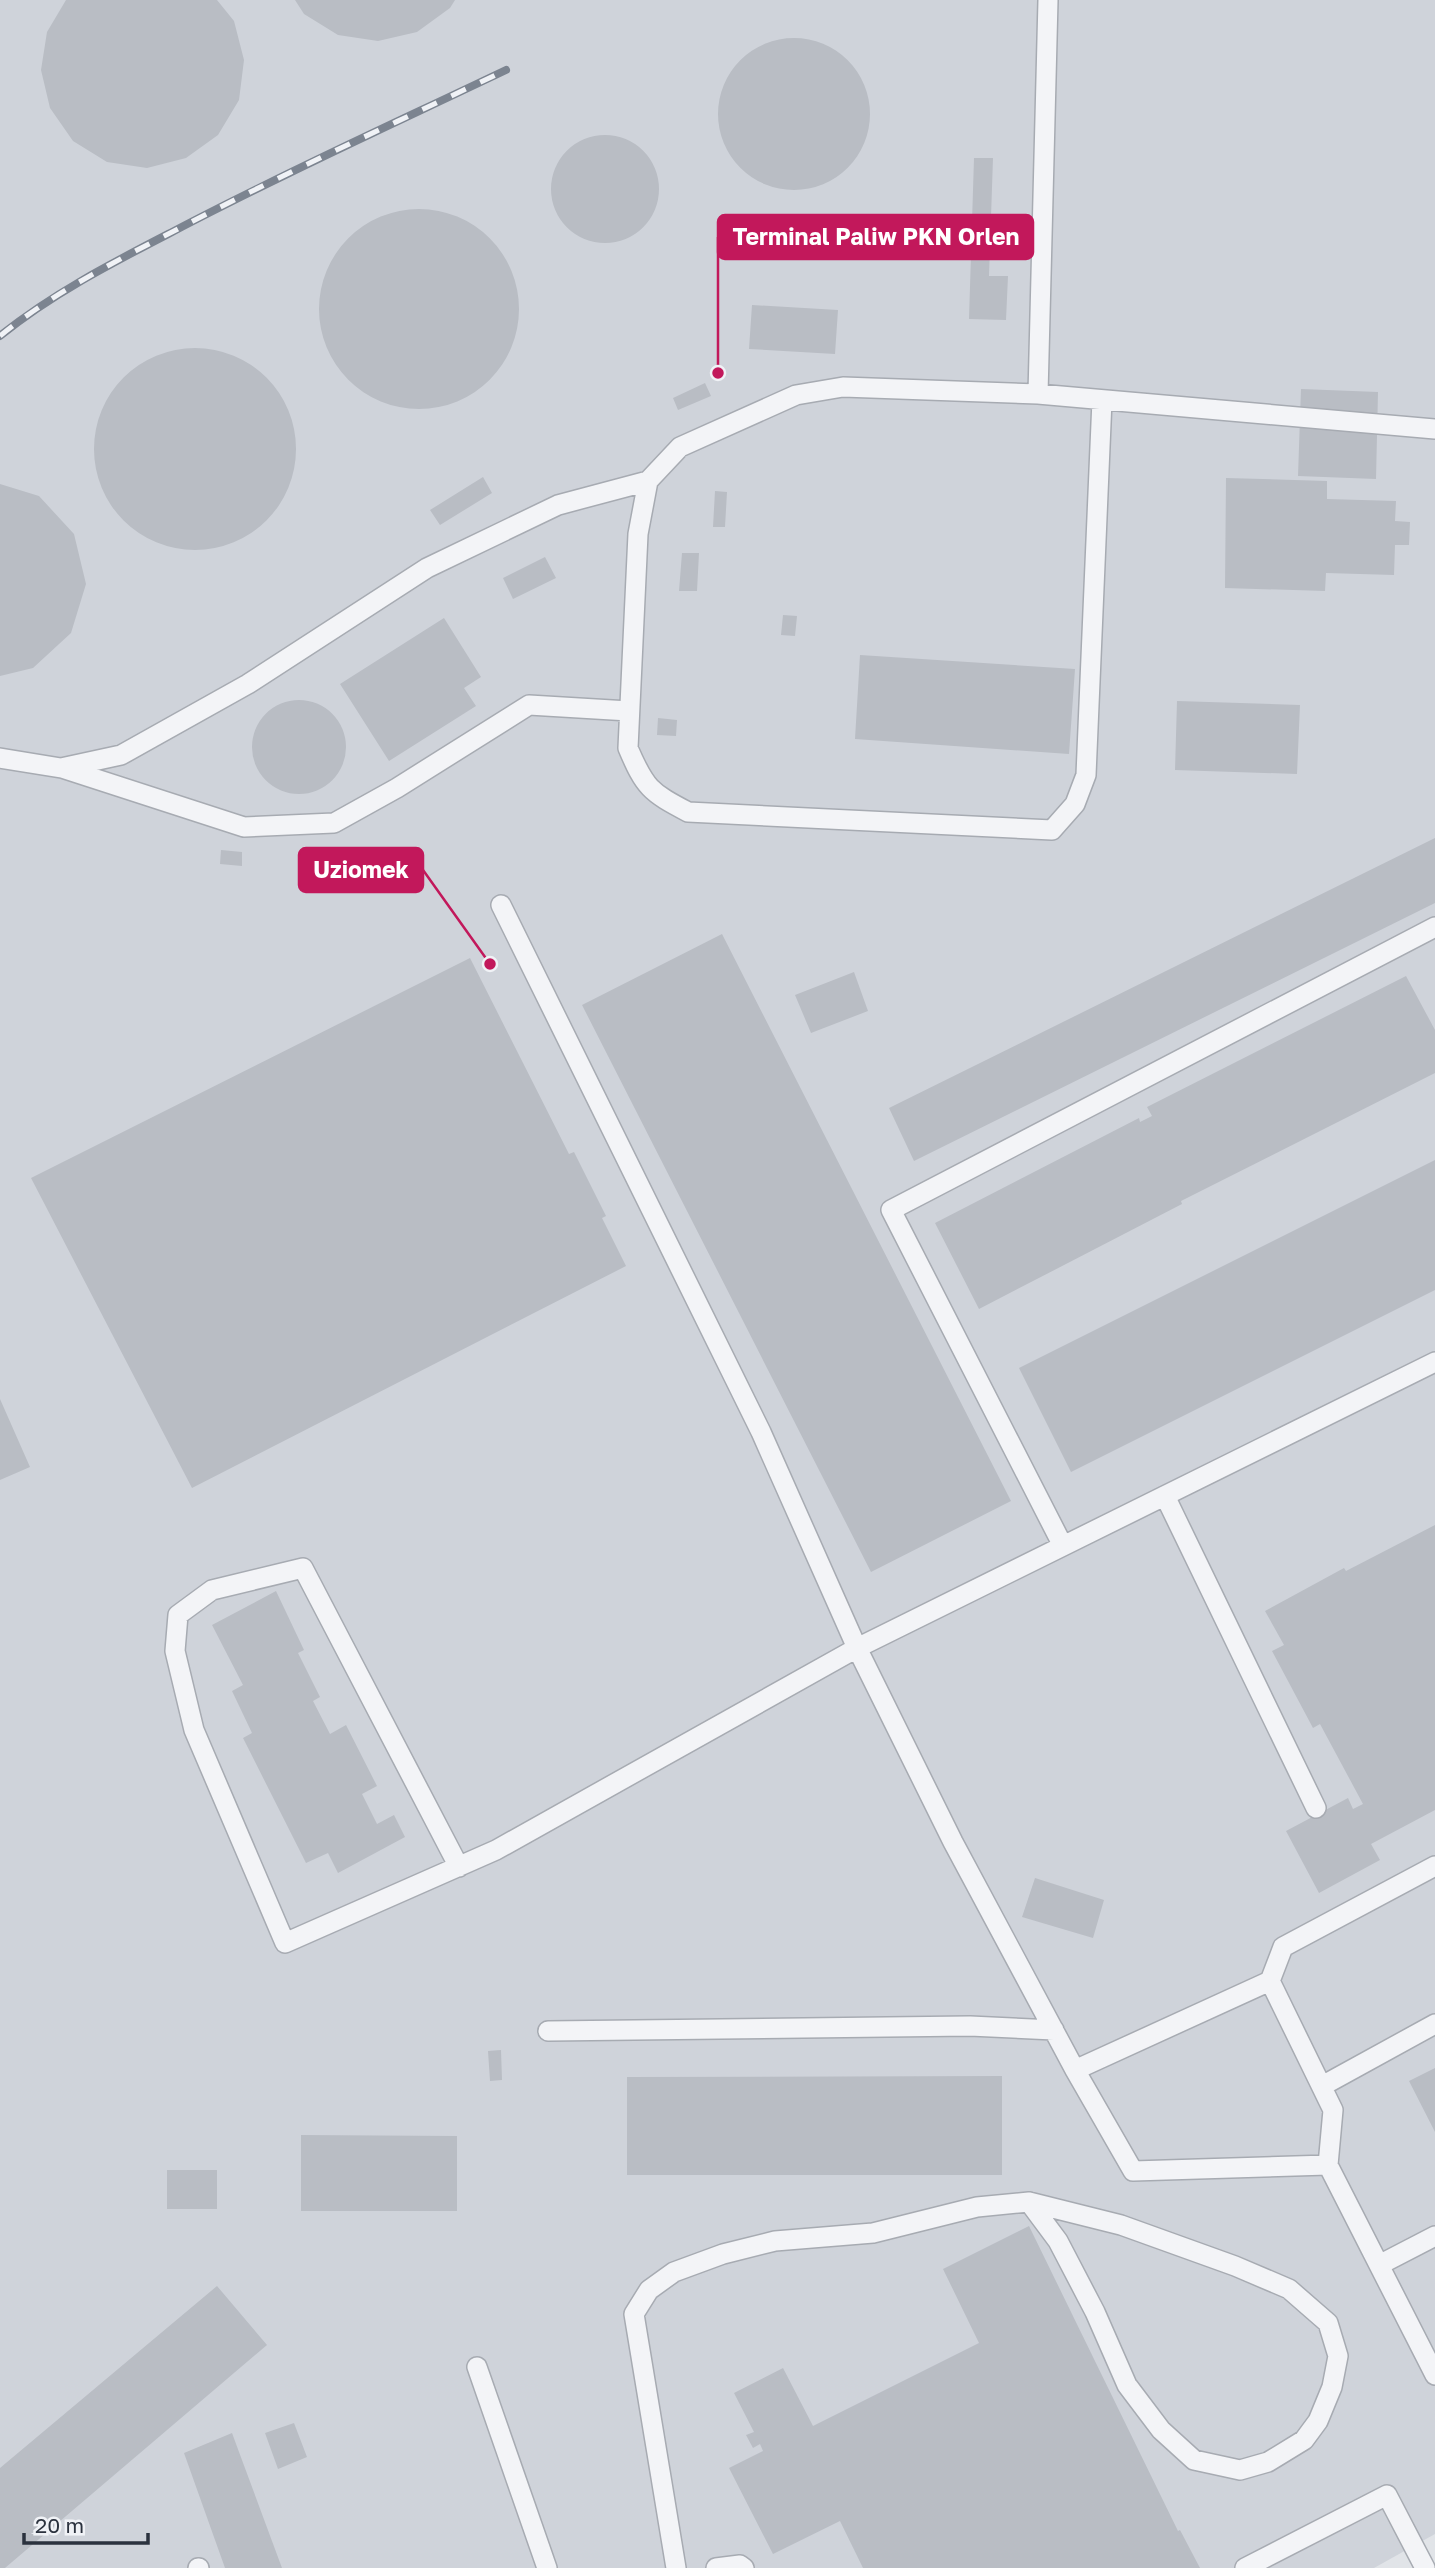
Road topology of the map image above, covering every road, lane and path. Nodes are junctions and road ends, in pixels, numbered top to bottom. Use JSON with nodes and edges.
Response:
{"nodes":[{"id":1,"x":1048,"y":0,"type":"edge"},
{"id":2,"x":1038,"y":394,"type":"junction"},
{"id":3,"x":1102,"y":400,"type":"junction"},
{"id":4,"x":1435,"y":429,"type":"edge"},
{"id":5,"x":648,"y":481,"type":"junction"},
{"id":6,"x":629,"y":711,"type":"junction"},
{"id":7,"x":0,"y":758,"type":"edge"},
{"id":8,"x":61,"y":768,"type":"junction"},
{"id":9,"x":501,"y":905,"type":"dead end"},
{"id":10,"x":1435,"y":927,"type":"edge"},
{"id":11,"x":1435,"y":1362,"type":"edge"},
{"id":12,"x":1165,"y":1496,"type":"junction"},
{"id":13,"x":1063,"y":1546,"type":"junction"},
{"id":14,"x":857,"y":1648,"type":"junction"},
{"id":15,"x":1316,"y":1808,"type":"dead end"},
{"id":16,"x":459,"y":1867,"type":"junction"},
{"id":17,"x":1435,"y":1867,"type":"edge"},
{"id":18,"x":1270,"y":1981,"type":"junction"},
{"id":19,"x":1435,"y":2024,"type":"edge"},
{"id":20,"x":1054,"y":2030,"type":"junction"},
{"id":21,"x":548,"y":2031,"type":"dead end"},
{"id":22,"x":1075,"y":2070,"type":"junction"},
{"id":23,"x":1322,"y":2086,"type":"junction"},
{"id":24,"x":1328,"y":2165,"type":"junction"},
{"id":25,"x":1028,"y":2202,"type":"junction"},
{"id":26,"x":1435,"y":2236,"type":"edge"},
{"id":27,"x":1379,"y":2265,"type":"junction"},
{"id":28,"x":477,"y":2367,"type":"dead end"},
{"id":29,"x":1435,"y":2375,"type":"edge"},
{"id":30,"x":547,"y":2568,"type":"edge"},
{"id":31,"x":676,"y":2568,"type":"edge"},
{"id":32,"x":716,"y":2568,"type":"edge"},
{"id":33,"x":744,"y":2568,"type":"edge"},
{"id":34,"x":1245,"y":2568,"type":"edge"},
{"id":35,"x":1425,"y":2568,"type":"edge"}],
"edges":[{"from":1,"to":2,"type":"lane"},
{"from":2,"to":3,"type":"lane"},
{"from":2,"to":5,"type":"lane"},
{"from":3,"to":4,"type":"lane"},
{"from":3,"to":6,"type":"lane"},
{"from":5,"to":6,"type":"lane"},
{"from":5,"to":8,"type":"lane"},
{"from":6,"to":8,"type":"lane"},
{"from":7,"to":8,"type":"lane"},
{"from":9,"to":14,"type":"lane"},
{"from":10,"to":13,"type":"lane"},
{"from":11,"to":12,"type":"lane"},
{"from":12,"to":13,"type":"lane"},
{"from":12,"to":15,"type":"lane"},
{"from":13,"to":14,"type":"lane"},
{"from":14,"to":16,"type":"lane"},
{"from":14,"to":20,"type":"lane"},
{"from":16,"to":16,"type":"lane"},
{"from":17,"to":18,"type":"lane"},
{"from":18,"to":22,"type":"lane"},
{"from":18,"to":23,"type":"lane"},
{"from":19,"to":23,"type":"lane"},
{"from":20,"to":21,"type":"lane"},
{"from":20,"to":22,"type":"lane"},
{"from":22,"to":24,"type":"lane"},
{"from":23,"to":24,"type":"lane"},
{"from":24,"to":27,"type":"lane"},
{"from":25,"to":25,"type":"lane"},
{"from":25,"to":31,"type":"lane"},
{"from":26,"to":27,"type":"lane"},
{"from":27,"to":29,"type":"lane"},
{"from":28,"to":30,"type":"lane"},
{"from":32,"to":33,"type":"lane"},
{"from":34,"to":35,"type":"lane"}]}
